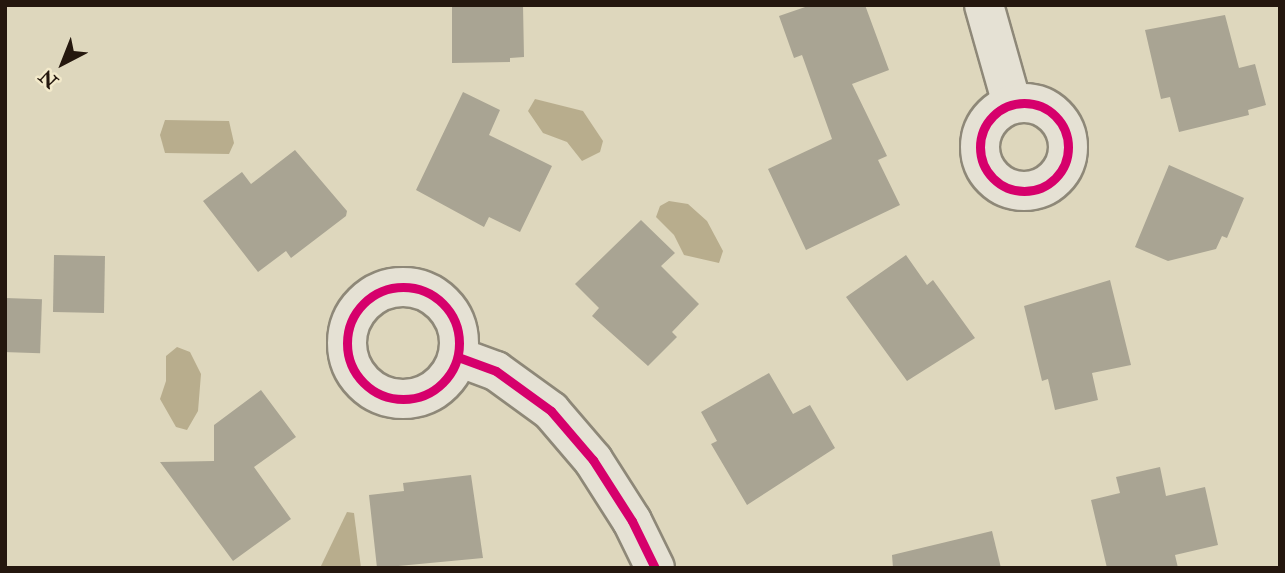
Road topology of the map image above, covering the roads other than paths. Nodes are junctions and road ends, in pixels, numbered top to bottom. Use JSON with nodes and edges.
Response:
{"nodes":[{"id":1,"x":984,"y":5,"type":"edge"},
{"id":2,"x":1012,"y":104,"type":"dead end"},
{"id":3,"x":458,"y":357,"type":"dead end"},
{"id":4,"x":655,"y":568,"type":"edge"}],
"edges":[{"from":1,"to":2,"type":"street"},
{"from":3,"to":4,"type":"street"}]}
